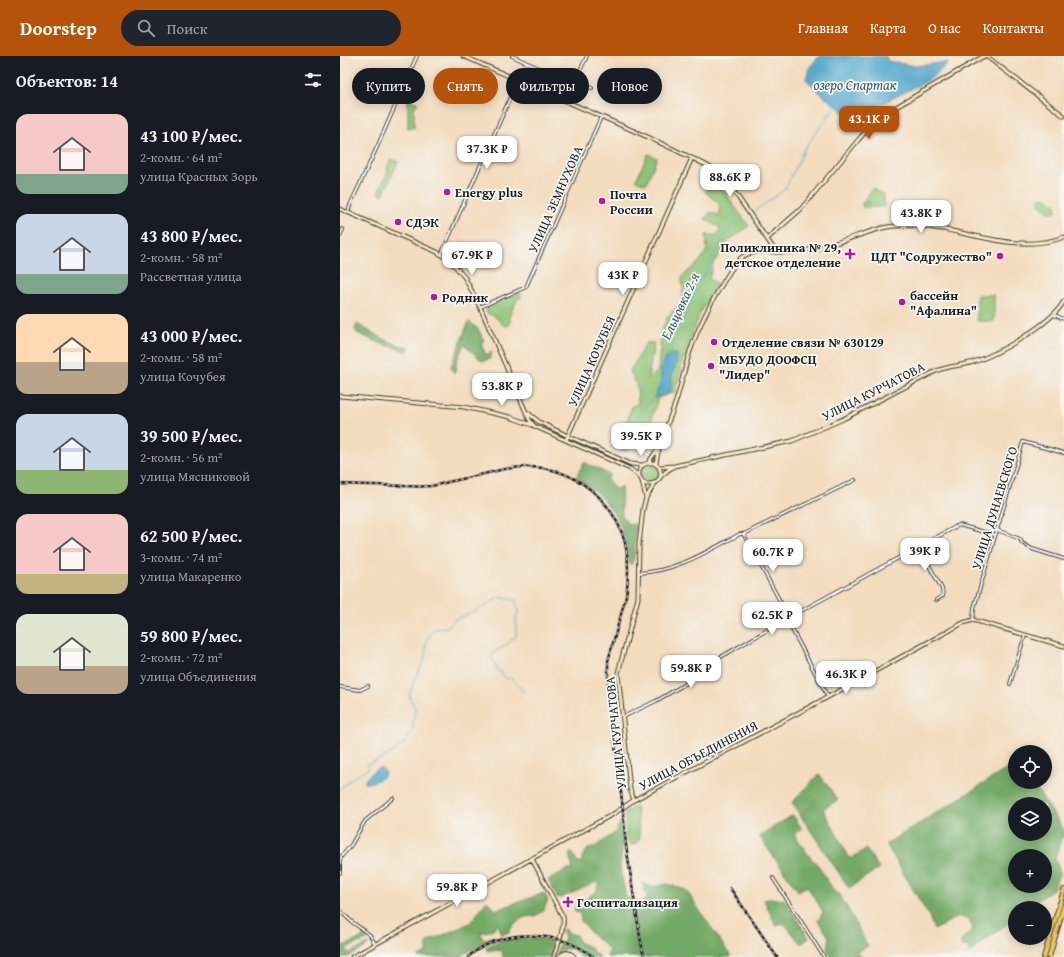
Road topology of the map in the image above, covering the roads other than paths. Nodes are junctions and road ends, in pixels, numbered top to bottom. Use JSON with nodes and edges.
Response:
{"nodes":[{"id":1,"x":417,"y":56,"type":"edge"},
{"id":2,"x":463,"y":56,"type":"edge"},
{"id":3,"x":512,"y":56,"type":"edge"},
{"id":4,"x":587,"y":56,"type":"edge"},
{"id":5,"x":985,"y":56,"type":"edge"},
{"id":6,"x":539,"y":68,"type":"edge"},
{"id":7,"x":582,"y":68,"type":"edge"},
{"id":8,"x":506,"y":75,"type":"edge"},
{"id":9,"x":589,"y":87,"type":"edge"},
{"id":10,"x":592,"y":88,"type":"dead end"},
{"id":11,"x":507,"y":104,"type":"edge"},
{"id":12,"x":573,"y":104,"type":"edge"},
{"id":13,"x":601,"y":116,"type":"junction"},
{"id":14,"x":1064,"y":116,"type":"edge"},
{"id":15,"x":692,"y":158,"type":"junction"},
{"id":16,"x":340,"y":209,"type":"edge"},
{"id":17,"x":348,"y":212,"type":"junction"},
{"id":18,"x":343,"y":229,"type":"dead end"},
{"id":19,"x":340,"y":236,"type":"edge"},
{"id":20,"x":1064,"y":237,"type":"edge"},
{"id":21,"x":768,"y":238,"type":"junction"},
{"id":22,"x":776,"y":252,"type":"junction"},
{"id":23,"x":441,"y":255,"type":"junction"},
{"id":24,"x":1064,"y":301,"type":"edge"},
{"id":25,"x":480,"y":307,"type":"junction"},
{"id":26,"x":1054,"y":315,"type":"junction"},
{"id":27,"x":1064,"y":318,"type":"edge"},
{"id":28,"x":340,"y":396,"type":"edge"},
{"id":29,"x":527,"y":412,"type":"junction"},
{"id":30,"x":534,"y":426,"type":"junction"},
{"id":31,"x":568,"y":436,"type":"junction"},
{"id":32,"x":566,"y":440,"type":"junction"},
{"id":33,"x":659,"y":447,"type":"junction"},
{"id":34,"x":1064,"y":453,"type":"edge"},
{"id":35,"x":648,"y":463,"type":"junction"},
{"id":36,"x":643,"y":465,"type":"junction"},
{"id":37,"x":657,"y":466,"type":"junction"},
{"id":38,"x":674,"y":466,"type":"junction"},
{"id":39,"x":639,"y":476,"type":"junction"},
{"id":40,"x":660,"y":478,"type":"junction"},
{"id":41,"x":855,"y":480,"type":"dead end"},
{"id":42,"x":642,"y":481,"type":"junction"},
{"id":43,"x":655,"y":483,"type":"junction"},
{"id":44,"x":646,"y":498,"type":"junction"},
{"id":45,"x":997,"y":530,"type":"junction"},
{"id":46,"x":744,"y":534,"type":"junction"},
{"id":47,"x":995,"y":535,"type":"junction"},
{"id":48,"x":917,"y":548,"type":"junction"},
{"id":49,"x":1064,"y":559,"type":"edge"},
{"id":50,"x":638,"y":573,"type":"junction"},
{"id":51,"x":936,"y":600,"type":"dead end"},
{"id":52,"x":788,"y":618,"type":"junction"},
{"id":53,"x":973,"y":620,"type":"junction"},
{"id":54,"x":1025,"y":634,"type":"junction"},
{"id":55,"x":1064,"y":646,"type":"edge"},
{"id":56,"x":1010,"y":684,"type":"dead end"},
{"id":57,"x":368,"y":686,"type":"dead end"},
{"id":58,"x":340,"y":687,"type":"edge"},
{"id":59,"x":828,"y":697,"type":"junction"},
{"id":60,"x":623,"y":717,"type":"junction"},
{"id":61,"x":393,"y":798,"type":"dead end"},
{"id":62,"x":634,"y":800,"type":"junction"},
{"id":63,"x":532,"y":859,"type":"junction"},
{"id":64,"x":340,"y":863,"type":"edge"},
{"id":65,"x":340,"y":873,"type":"edge"},
{"id":66,"x":774,"y":878,"type":"dead end"},
{"id":67,"x":1064,"y":890,"type":"edge"},
{"id":68,"x":1063,"y":905,"type":"edge"},
{"id":69,"x":340,"y":911,"type":"edge"},
{"id":70,"x":375,"y":944,"type":"junction"},
{"id":71,"x":352,"y":957,"type":"edge"},
{"id":72,"x":554,"y":957,"type":"edge"},
{"id":73,"x":824,"y":957,"type":"edge"},
{"id":74,"x":1044,"y":957,"type":"edge"},
{"id":75,"x":1049,"y":957,"type":"edge"}],
"edges":[{"from":1,"to":17,"type":"street"},
{"from":2,"to":8,"type":"main road"},
{"from":3,"to":6,"type":"street"},
{"from":4,"to":7,"type":"street"},
{"from":5,"to":14,"type":"main road"},
{"from":5,"to":21,"type":"main road"},
{"from":9,"to":10,"type":"street"},
{"from":11,"to":23,"type":"street"},
{"from":12,"to":13,"type":"main road"},
{"from":13,"to":15,"type":"main road"},
{"from":13,"to":25,"type":"street","name":"УЛИЦА ЗЕМНУХОВА"},
{"from":15,"to":21,"type":"main road"},
{"from":15,"to":31,"type":"main road","name":"УЛИЦА КОЧУБЕЯ"},
{"from":16,"to":17,"type":"main road"},
{"from":17,"to":23,"type":"main road"},
{"from":18,"to":19,"type":"street"},
{"from":20,"to":22,"type":"main road"},
{"from":21,"to":22,"type":"main road"},
{"from":22,"to":33,"type":"main road"},
{"from":23,"to":25,"type":"main road"},
{"from":24,"to":26,"type":"main road","name":"УЛИЦА КУРЧАТОВА"},
{"from":25,"to":29,"type":"main road"},
{"from":26,"to":27,"type":"street"},
{"from":26,"to":38,"type":"main road","name":"УЛИЦА КУРЧАТОВА"},
{"from":28,"to":30,"type":"main road"},
{"from":29,"to":30,"type":"main road"},
{"from":29,"to":31,"type":"main road"},
{"from":30,"to":32,"type":"main road"},
{"from":31,"to":32,"type":"main road","name":"УЛИЦА КОЧУБЕЯ"},
{"from":31,"to":36,"type":"main road"},
{"from":32,"to":39,"type":"main road"},
{"from":33,"to":35,"type":"main road"},
{"from":33,"to":37,"type":"main road"},
{"from":34,"to":45,"type":"street","name":"УЛИЦА ДУНАЕВСКОГО"},
{"from":35,"to":36,"type":"main road"},
{"from":35,"to":37,"type":"main road"},
{"from":36,"to":39,"type":"main road"},
{"from":37,"to":38,"type":"main road","name":"УЛИЦА КУРЧАТОВА"},
{"from":37,"to":40,"type":"main road"},
{"from":38,"to":40,"type":"main road"},
{"from":39,"to":42,"type":"main road"},
{"from":40,"to":43,"type":"main road"},
{"from":41,"to":46,"type":"street"},
{"from":42,"to":43,"type":"main road"},
{"from":42,"to":44,"type":"main road","name":"УЛИЦА КУРЧАТОВА"},
{"from":43,"to":44,"type":"main road","name":"УЛИЦА КУРЧАТОВА"},
{"from":44,"to":50,"type":"main road","name":"УЛИЦА КУРЧАТОВА"},
{"from":45,"to":47,"type":"street","name":"УЛИЦА ДУНАЕВСКОГО"},
{"from":45,"to":49,"type":"street"},
{"from":46,"to":50,"type":"street"},
{"from":46,"to":52,"type":"street"},
{"from":47,"to":48,"type":"street"},
{"from":47,"to":53,"type":"street","name":"УЛИЦА ДУНАЕВСКОГО"},
{"from":48,"to":51,"type":"street"},
{"from":48,"to":52,"type":"street"},
{"from":50,"to":60,"type":"main road","name":"УЛИЦА КУРЧАТОВА"},
{"from":52,"to":59,"type":"street"},
{"from":52,"to":60,"type":"street"},
{"from":53,"to":54,"type":"main road"},
{"from":53,"to":59,"type":"main road","name":"УЛИЦА ОБЪЕДИНЕНИЯ"},
{"from":54,"to":55,"type":"main road"},
{"from":54,"to":56,"type":"street"},
{"from":57,"to":58,"type":"street"},
{"from":59,"to":62,"type":"main road","name":"УЛИЦА ОБЪЕДИНЕНИЯ"},
{"from":60,"to":62,"type":"main road","name":"УЛИЦА КУРЧАТОВА"},
{"from":61,"to":64,"type":"street"},
{"from":62,"to":63,"type":"main road","name":"УЛИЦА ОБЪЕДИНЕНИЯ"},
{"from":63,"to":70,"type":"main road","name":"УЛИЦА ОБЪЕДИНЕНИЯ"},
{"from":63,"to":72,"type":"main road"},
{"from":64,"to":65,"type":"street"},
{"from":66,"to":73,"type":"street"},
{"from":67,"to":68,"type":"highway"},
{"from":68,"to":74,"type":"highway"},
{"from":68,"to":75,"type":"highway"},
{"from":69,"to":70,"type":"street"},
{"from":70,"to":71,"type":"main road","name":"УЛИЦА ОБЪЕДИНЕНИЯ"}]}
